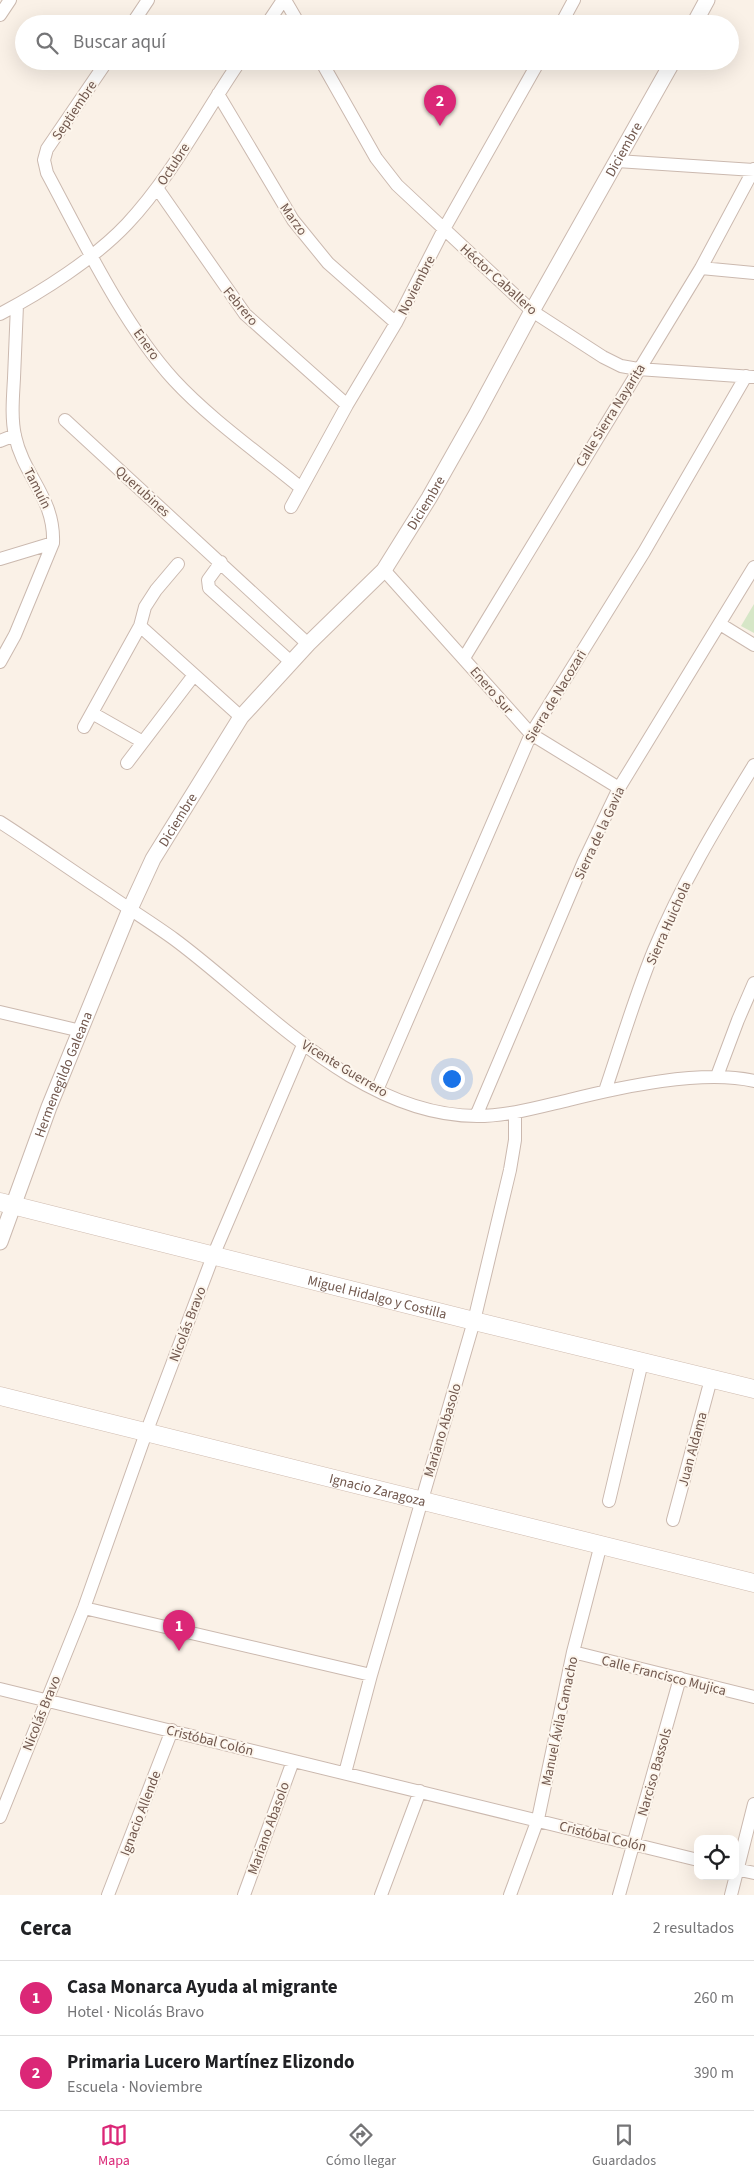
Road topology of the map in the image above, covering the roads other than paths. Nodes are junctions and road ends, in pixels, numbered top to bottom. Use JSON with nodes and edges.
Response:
{"nodes":[{"id":1,"x":10,"y":0,"type":"edge"},
{"id":2,"x":148,"y":0,"type":"edge"},
{"id":3,"x":284,"y":0,"type":"edge"},
{"id":4,"x":707,"y":0,"type":"edge"},
{"id":5,"x":572,"y":1,"type":"edge"},
{"id":6,"x":0,"y":15,"type":"edge"},
{"id":7,"x":138,"y":15,"type":"edge"},
{"id":8,"x":273,"y":15,"type":"edge"},
{"id":9,"x":293,"y":15,"type":"edge"},
{"id":10,"x":565,"y":15,"type":"edge"},
{"id":11,"x":699,"y":15,"type":"edge"},
{"id":12,"x":101,"y":70,"type":"edge"},
{"id":13,"x":234,"y":70,"type":"edge"},
{"id":14,"x":326,"y":70,"type":"edge"},
{"id":15,"x":534,"y":70,"type":"edge"},
{"id":16,"x":668,"y":70,"type":"edge"},
{"id":17,"x":218,"y":94,"type":"junction"},
{"id":18,"x":44,"y":160,"type":"joint"},
{"id":19,"x":617,"y":161,"type":"junction"},
{"id":20,"x":754,"y":170,"type":"edge"},
{"id":21,"x":158,"y":188,"type":"junction"},
{"id":22,"x":444,"y":229,"type":"junction"},
{"id":23,"x":92,"y":255,"type":"junction"},
{"id":24,"x":701,"y":268,"type":"junction"},
{"id":25,"x":754,"y":273,"type":"edge"},
{"id":26,"x":17,"y":305,"type":"junction"},
{"id":27,"x":532,"y":311,"type":"junction"},
{"id":28,"x":0,"y":314,"type":"edge"},
{"id":29,"x":396,"y":323,"type":"junction"},
{"id":30,"x":638,"y":369,"type":"junction"},
{"id":31,"x":750,"y":377,"type":"edge"},
{"id":32,"x":347,"y":405,"type":"junction"},
{"id":33,"x":65,"y":420,"type":"dead end"},
{"id":34,"x":15,"y":435,"type":"junction"},
{"id":35,"x":0,"y":441,"type":"edge"},
{"id":36,"x":301,"y":488,"type":"junction"},
{"id":37,"x":291,"y":507,"type":"dead end"},
{"id":38,"x":53,"y":543,"type":"junction"},
{"id":39,"x":0,"y":559,"type":"edge"},
{"id":40,"x":221,"y":562,"type":"junction"},
{"id":41,"x":178,"y":564,"type":"dead end"},
{"id":42,"x":754,"y":567,"type":"edge"},
{"id":43,"x":384,"y":570,"type":"junction"},
{"id":44,"x":720,"y":624,"type":"junction"},
{"id":45,"x":140,"y":626,"type":"junction"},
{"id":46,"x":308,"y":644,"type":"junction"},
{"id":47,"x":754,"y":645,"type":"edge"},
{"id":48,"x":464,"y":658,"type":"junction"},
{"id":49,"x":0,"y":662,"type":"edge"},
{"id":50,"x":291,"y":662,"type":"junction"},
{"id":51,"x":194,"y":675,"type":"junction"},
{"id":52,"x":92,"y":713,"type":"junction"},
{"id":53,"x":242,"y":717,"type":"junction"},
{"id":54,"x":84,"y":727,"type":"dead end"},
{"id":55,"x":531,"y":734,"type":"junction"},
{"id":56,"x":143,"y":742,"type":"junction"},
{"id":57,"x":127,"y":763,"type":"dead end"},
{"id":58,"x":754,"y":765,"type":"edge"},
{"id":59,"x":620,"y":788,"type":"junction"},
{"id":60,"x":0,"y":822,"type":"edge"},
{"id":61,"x":130,"y":909,"type":"junction"},
{"id":62,"x":754,"y":983,"type":"edge"},
{"id":63,"x":0,"y":1012,"type":"edge"},
{"id":64,"x":81,"y":1031,"type":"junction"},
{"id":65,"x":303,"y":1044,"type":"junction"},
{"id":66,"x":717,"y":1076,"type":"junction"},
{"id":67,"x":754,"y":1082,"type":"edge"},
{"id":68,"x":377,"y":1090,"type":"junction"},
{"id":69,"x":605,"y":1091,"type":"junction"},
{"id":70,"x":515,"y":1113,"type":"junction"},
{"id":71,"x":476,"y":1116,"type":"junction"},
{"id":72,"x":7,"y":1204,"type":"edge"},
{"id":73,"x":0,"y":1242,"type":"edge"},
{"id":74,"x":214,"y":1256,"type":"junction"},
{"id":75,"x":474,"y":1321,"type":"junction"},
{"id":76,"x":642,"y":1362,"type":"junction"},
{"id":77,"x":711,"y":1378,"type":"junction"},
{"id":78,"x":754,"y":1389,"type":"edge"},
{"id":79,"x":0,"y":1396,"type":"edge"},
{"id":80,"x":146,"y":1432,"type":"junction"},
{"id":81,"x":421,"y":1501,"type":"junction"},
{"id":82,"x":609,"y":1501,"type":"dead end"},
{"id":83,"x":673,"y":1520,"type":"dead end"},
{"id":84,"x":600,"y":1544,"type":"junction"},
{"id":85,"x":754,"y":1583,"type":"edge"},
{"id":86,"x":84,"y":1608,"type":"junction"},
{"id":87,"x":573,"y":1652,"type":"junction"},
{"id":88,"x":371,"y":1675,"type":"junction"},
{"id":89,"x":680,"y":1678,"type":"junction"},
{"id":90,"x":0,"y":1689,"type":"edge"},
{"id":91,"x":754,"y":1697,"type":"edge"},
{"id":92,"x":46,"y":1700,"type":"junction"},
{"id":93,"x":172,"y":1730,"type":"junction"},
{"id":94,"x":293,"y":1761,"type":"junction"},
{"id":95,"x":345,"y":1773,"type":"junction"},
{"id":96,"x":420,"y":1791,"type":"junction"},
{"id":97,"x":754,"y":1804,"type":"edge"},
{"id":98,"x":0,"y":1818,"type":"edge"},
{"id":99,"x":538,"y":1819,"type":"junction"},
{"id":100,"x":633,"y":1844,"type":"junction"},
{"id":101,"x":739,"y":1858,"type":"edge"},
{"id":102,"x":694,"y":1859,"type":"edge"},
{"id":103,"x":739,"y":1870,"type":"edge"},
{"id":104,"x":754,"y":1874,"type":"edge"},
{"id":105,"x":734,"y":1880,"type":"edge"},
{"id":106,"x":108,"y":1895,"type":"edge"},
{"id":107,"x":244,"y":1895,"type":"edge"},
{"id":108,"x":382,"y":1895,"type":"edge"},
{"id":109,"x":510,"y":1895,"type":"edge"},
{"id":110,"x":619,"y":1895,"type":"edge"},
{"id":111,"x":731,"y":1895,"type":"edge"}],
"edges":[{"from":1,"to":6,"type":"street"},
{"from":2,"to":7,"type":"street"},
{"from":3,"to":8,"type":"street"},
{"from":3,"to":9,"type":"street"},
{"from":4,"to":11,"type":"street"},
{"from":5,"to":10,"type":"street"},
{"from":12,"to":18,"type":"street","name":"Septiembre"},
{"from":13,"to":17,"type":"street","name":"Octubre"},
{"from":14,"to":22,"type":"street","name":"Héctor Caballero"},
{"from":15,"to":22,"type":"street","name":"Noviembre"},
{"from":16,"to":19,"type":"street","name":"Diciembre"},
{"from":17,"to":21,"type":"street","name":"Octubre"},
{"from":17,"to":29,"type":"street","name":"Marzo"},
{"from":18,"to":23,"type":"street","name":"Enero"},
{"from":19,"to":20,"type":"street"},
{"from":19,"to":27,"type":"street","name":"Diciembre"},
{"from":20,"to":24,"type":"street","name":"Calle Sierra Nayarita"},
{"from":21,"to":23,"type":"street","name":"Octubre"},
{"from":21,"to":32,"type":"street","name":"Febrero"},
{"from":22,"to":27,"type":"street","name":"Héctor Caballero"},
{"from":22,"to":29,"type":"street","name":"Noviembre"},
{"from":23,"to":26,"type":"street","name":"Octubre"},
{"from":23,"to":36,"type":"street","name":"Enero"},
{"from":24,"to":25,"type":"street"},
{"from":24,"to":30,"type":"street","name":"Calle Sierra Nayarita"},
{"from":26,"to":28,"type":"street","name":"Octubre"},
{"from":26,"to":34,"type":"street","name":"Tamuín"},
{"from":27,"to":30,"type":"street","name":"Héctor Caballero"},
{"from":27,"to":43,"type":"street","name":"Diciembre"},
{"from":29,"to":32,"type":"street","name":"Noviembre"},
{"from":30,"to":31,"type":"street","name":"Héctor Caballero"},
{"from":30,"to":48,"type":"street","name":"Calle Sierra Nayarita"},
{"from":31,"to":55,"type":"street","name":"Sierra de Nacozari"},
{"from":32,"to":36,"type":"street","name":"Noviembre"},
{"from":33,"to":40,"type":"street","name":"Querubines"},
{"from":34,"to":35,"type":"street"},
{"from":34,"to":38,"type":"street","name":"Tamuín"},
{"from":36,"to":37,"type":"street","name":"Noviembre"},
{"from":38,"to":39,"type":"street"},
{"from":38,"to":49,"type":"street","name":"Tamuín"},
{"from":40,"to":46,"type":"street","name":"Querubines"},
{"from":40,"to":50,"type":"street"},
{"from":41,"to":45,"type":"street"},
{"from":42,"to":44,"type":"street","name":"Sierra de la Gavia"},
{"from":43,"to":46,"type":"street","name":"Diciembre"},
{"from":43,"to":48,"type":"street","name":"Enero Sur"},
{"from":44,"to":47,"type":"street"},
{"from":44,"to":59,"type":"street","name":"Sierra de la Gavia"},
{"from":45,"to":51,"type":"street"},
{"from":45,"to":52,"type":"street"},
{"from":46,"to":50,"type":"street","name":"Diciembre"},
{"from":48,"to":55,"type":"street","name":"Enero Sur"},
{"from":50,"to":53,"type":"street","name":"Diciembre"},
{"from":51,"to":53,"type":"street"},
{"from":51,"to":56,"type":"street"},
{"from":52,"to":54,"type":"street"},
{"from":52,"to":56,"type":"street"},
{"from":53,"to":61,"type":"street","name":"Diciembre"},
{"from":55,"to":59,"type":"street","name":"Enero Sur"},
{"from":55,"to":68,"type":"street","name":"Sierra de Nacozari"},
{"from":56,"to":57,"type":"street"},
{"from":58,"to":69,"type":"street","name":"Sierra Huichola"},
{"from":59,"to":71,"type":"street","name":"Sierra de la Gavia"},
{"from":60,"to":61,"type":"street","name":"Vicente Guerrero"},
{"from":61,"to":64,"type":"street","name":"Hermenegildo Galeana"},
{"from":61,"to":65,"type":"street","name":"Vicente Guerrero"},
{"from":62,"to":66,"type":"street"},
{"from":63,"to":64,"type":"street"},
{"from":64,"to":72,"type":"street","name":"Hermenegildo Galeana"},
{"from":65,"to":68,"type":"street","name":"Vicente Guerrero"},
{"from":65,"to":74,"type":"street","name":"Nicolás Bravo"},
{"from":66,"to":67,"type":"street","name":"Vicente Guerrero"},
{"from":66,"to":69,"type":"street","name":"Vicente Guerrero"},
{"from":68,"to":71,"type":"street","name":"Vicente Guerrero"},
{"from":69,"to":70,"type":"street","name":"Vicente Guerrero"},
{"from":70,"to":71,"type":"street","name":"Vicente Guerrero"},
{"from":70,"to":75,"type":"street","name":"Mariano Abasolo"},
{"from":72,"to":73,"type":"street","name":"Hermenegildo Galeana"},
{"from":72,"to":74,"type":"main road","name":"Miguel Hidalgo y Costilla"},
{"from":74,"to":75,"type":"main road","name":"Miguel Hidalgo y Costilla"},
{"from":74,"to":80,"type":"street","name":"Nicolás Bravo"},
{"from":75,"to":76,"type":"main road","name":"Miguel Hidalgo y Costilla"},
{"from":75,"to":81,"type":"street","name":"Mariano Abasolo"},
{"from":76,"to":77,"type":"main road","name":"Miguel Hidalgo y Costilla"},
{"from":76,"to":82,"type":"street"},
{"from":77,"to":78,"type":"main road","name":"Miguel Hidalgo y Costilla"},
{"from":77,"to":83,"type":"street","name":"Juan Aldama"},
{"from":79,"to":80,"type":"main road","name":"Ignacio Zaragoza"},
{"from":80,"to":81,"type":"main road","name":"Ignacio Zaragoza"},
{"from":80,"to":86,"type":"street","name":"Nicolás Bravo"},
{"from":81,"to":84,"type":"main road","name":"Ignacio Zaragoza"},
{"from":81,"to":88,"type":"street","name":"Mariano Abasolo"},
{"from":84,"to":85,"type":"main road","name":"Ignacio Zaragoza"},
{"from":84,"to":87,"type":"street","name":"Manuel Ávila Camacho"},
{"from":86,"to":88,"type":"street"},
{"from":86,"to":92,"type":"street","name":"Nicolás Bravo"},
{"from":87,"to":89,"type":"street","name":"Calle Francisco Mujica"},
{"from":87,"to":99,"type":"street","name":"Manuel Ávila Camacho"},
{"from":88,"to":95,"type":"street","name":"Mariano Abasolo"},
{"from":89,"to":91,"type":"street","name":"Calle Francisco Mujica"},
{"from":89,"to":100,"type":"street","name":"Narciso Bassols"},
{"from":90,"to":92,"type":"street","name":"Cristóbal Colón"},
{"from":92,"to":93,"type":"street","name":"Cristóbal Colón"},
{"from":92,"to":98,"type":"street","name":"Nicolás Bravo"},
{"from":93,"to":94,"type":"street","name":"Cristóbal Colón"},
{"from":93,"to":106,"type":"street","name":"Ignacio Allende"},
{"from":94,"to":95,"type":"street","name":"Cristóbal Colón"},
{"from":94,"to":107,"type":"street","name":"Mariano Abasolo"},
{"from":95,"to":96,"type":"street","name":"Cristóbal Colón"},
{"from":96,"to":99,"type":"street","name":"Cristóbal Colón"},
{"from":96,"to":108,"type":"street"},
{"from":97,"to":101,"type":"street"},
{"from":99,"to":100,"type":"street","name":"Cristóbal Colón"},
{"from":99,"to":109,"type":"street","name":"Manuel Ávila Camacho"},
{"from":100,"to":102,"type":"street","name":"Cristóbal Colón"},
{"from":100,"to":110,"type":"street","name":"Narciso Bassols"},
{"from":103,"to":104,"type":"street"},
{"from":105,"to":111,"type":"street"}]}
